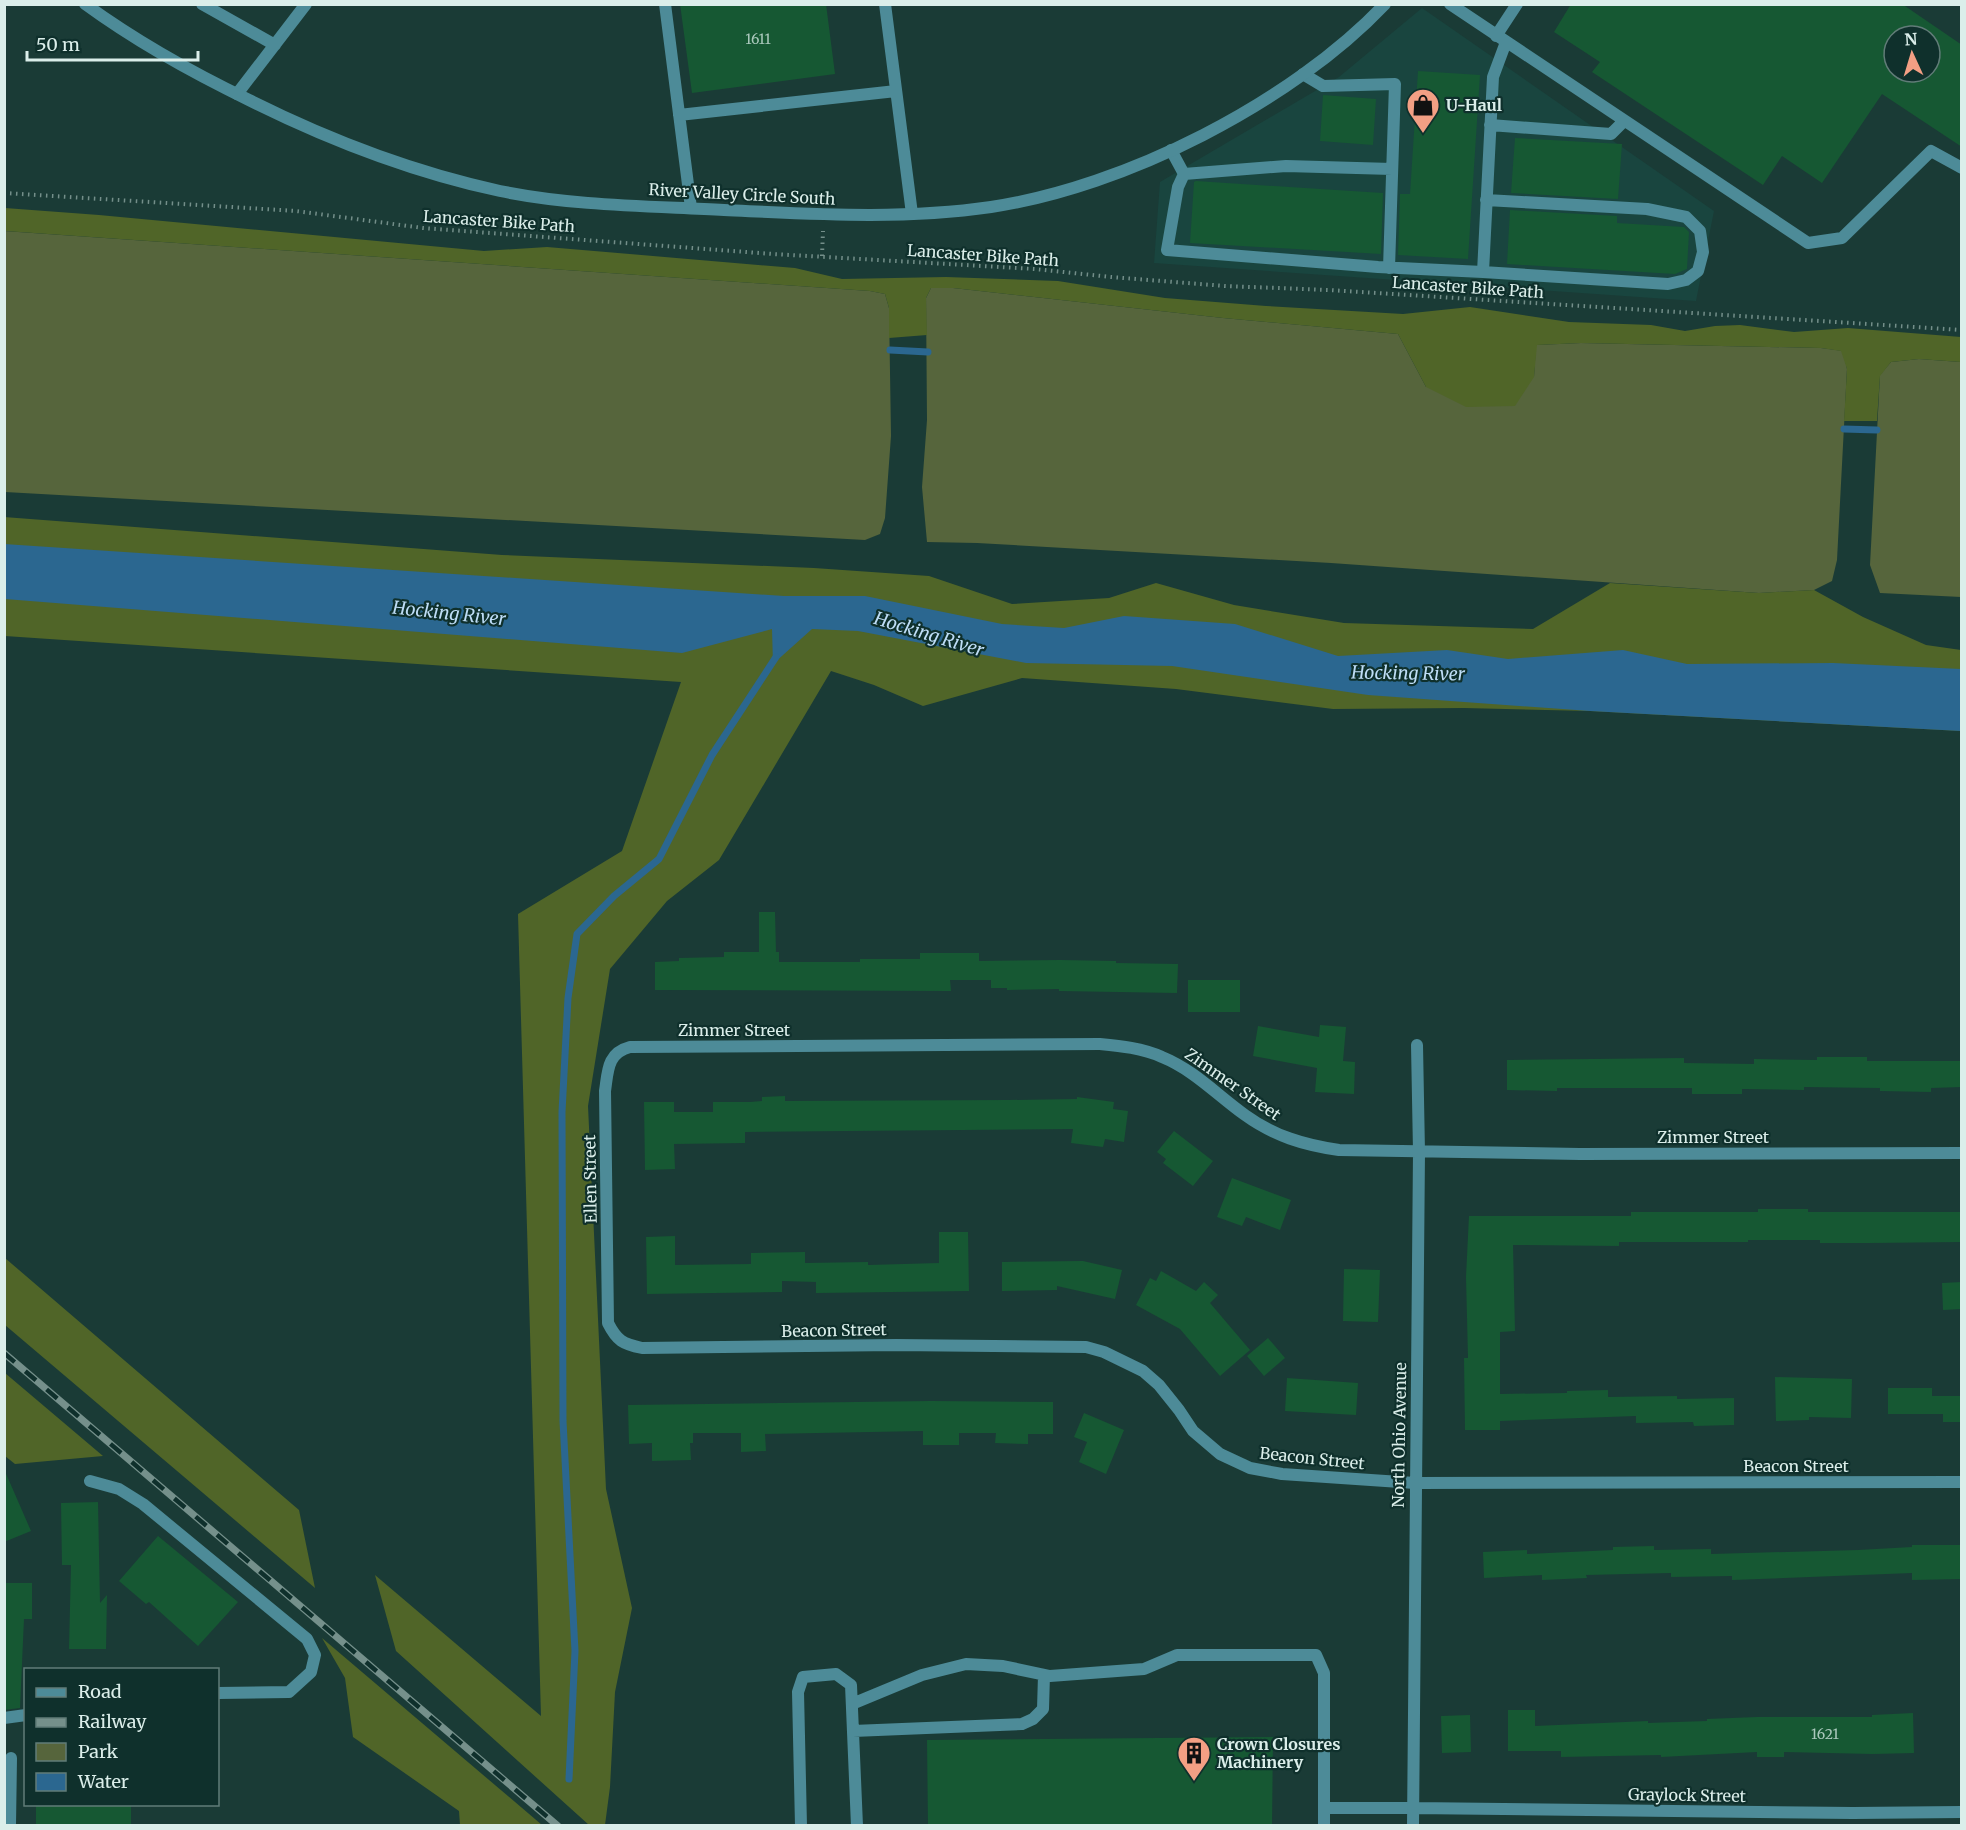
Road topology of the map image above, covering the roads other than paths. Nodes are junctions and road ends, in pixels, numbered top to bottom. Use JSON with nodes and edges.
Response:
{"nodes":[{"id":1,"x":85,"y":4,"type":"edge"},
{"id":2,"x":202,"y":4,"type":"edge"},
{"id":3,"x":306,"y":4,"type":"edge"},
{"id":4,"x":665,"y":4,"type":"edge"},
{"id":5,"x":885,"y":4,"type":"edge"},
{"id":6,"x":1385,"y":4,"type":"edge"},
{"id":7,"x":1450,"y":4,"type":"edge"},
{"id":8,"x":1517,"y":4,"type":"edge"},
{"id":9,"x":1501,"y":39,"type":"junction"},
{"id":10,"x":275,"y":45,"type":"junction"},
{"id":11,"x":1304,"y":74,"type":"junction"},
{"id":12,"x":896,"y":91,"type":"junction"},
{"id":13,"x":237,"y":94,"type":"junction"},
{"id":14,"x":679,"y":115,"type":"junction"},
{"id":15,"x":1624,"y":121,"type":"junction"},
{"id":16,"x":1490,"y":125,"type":"junction"},
{"id":17,"x":1171,"y":150,"type":"junction"},
{"id":18,"x":1392,"y":168,"type":"junction"},
{"id":19,"x":1962,"y":168,"type":"edge"},
{"id":20,"x":1184,"y":174,"type":"junction"},
{"id":21,"x":1486,"y":200,"type":"junction"},
{"id":22,"x":691,"y":208,"type":"junction"},
{"id":23,"x":912,"y":214,"type":"junction"},
{"id":24,"x":1389,"y":268,"type":"junction"},
{"id":25,"x":1483,"y":272,"type":"junction"},
{"id":26,"x":1417,"y":1045,"type":"dead end"},
{"id":27,"x":630,"y":1047,"type":"joint"},
{"id":28,"x":1419,"y":1152,"type":"junction"},
{"id":29,"x":1962,"y":1153,"type":"edge"},
{"id":30,"x":609,"y":1323,"type":"joint"},
{"id":31,"x":90,"y":1481,"type":"dead end"},
{"id":32,"x":1962,"y":1482,"type":"edge"},
{"id":33,"x":1415,"y":1483,"type":"junction"},
{"id":34,"x":1044,"y":1675,"type":"junction"},
{"id":35,"x":219,"y":1693,"type":"edge"},
{"id":36,"x":852,"y":1704,"type":"junction"},
{"id":37,"x":24,"y":1715,"type":"edge"},
{"id":38,"x":4,"y":1718,"type":"edge"},
{"id":39,"x":853,"y":1731,"type":"junction"},
{"id":40,"x":10,"y":1758,"type":"dead end"},
{"id":41,"x":1324,"y":1808,"type":"junction"},
{"id":42,"x":1413,"y":1808,"type":"junction"},
{"id":43,"x":1962,"y":1812,"type":"edge"},
{"id":44,"x":10,"y":1826,"type":"edge"},
{"id":45,"x":801,"y":1826,"type":"edge"},
{"id":46,"x":857,"y":1826,"type":"edge"},
{"id":47,"x":1324,"y":1826,"type":"edge"},
{"id":48,"x":1413,"y":1826,"type":"edge"}],
"edges":[{"from":1,"to":13,"type":"street","name":"River Valley Circle South"},
{"from":2,"to":10,"type":"street"},
{"from":3,"to":10,"type":"street"},
{"from":4,"to":14,"type":"street"},
{"from":5,"to":12,"type":"street"},
{"from":6,"to":11,"type":"street","name":"River Valley Circle South"},
{"from":7,"to":9,"type":"street"},
{"from":8,"to":9,"type":"street"},
{"from":9,"to":15,"type":"street"},
{"from":9,"to":16,"type":"street"},
{"from":10,"to":13,"type":"street"},
{"from":11,"to":17,"type":"street","name":"River Valley Circle South"},
{"from":11,"to":18,"type":"street"},
{"from":12,"to":14,"type":"street"},
{"from":12,"to":23,"type":"street"},
{"from":13,"to":22,"type":"street","name":"River Valley Circle South"},
{"from":14,"to":22,"type":"street"},
{"from":15,"to":16,"type":"street"},
{"from":15,"to":19,"type":"street"},
{"from":16,"to":21,"type":"street"},
{"from":17,"to":20,"type":"street"},
{"from":17,"to":23,"type":"street","name":"River Valley Circle South"},
{"from":18,"to":20,"type":"street"},
{"from":18,"to":24,"type":"street"},
{"from":20,"to":24,"type":"street"},
{"from":21,"to":25,"type":"street"},
{"from":21,"to":25,"type":"street"},
{"from":22,"to":23,"type":"street","name":"River Valley Circle South"},
{"from":24,"to":25,"type":"street"},
{"from":26,"to":28,"type":"street","name":"North Ohio Avenue"},
{"from":27,"to":28,"type":"street","name":"Zimmer Street"},
{"from":27,"to":30,"type":"street","name":"Ellen Street"},
{"from":28,"to":29,"type":"street","name":"Zimmer Street"},
{"from":28,"to":33,"type":"street","name":"North Ohio Avenue"},
{"from":30,"to":33,"type":"street","name":"Beacon Street"},
{"from":31,"to":35,"type":"street"},
{"from":32,"to":33,"type":"street","name":"Beacon Street"},
{"from":33,"to":42,"type":"street","name":"North Ohio Avenue"},
{"from":34,"to":36,"type":"street"},
{"from":34,"to":39,"type":"street"},
{"from":34,"to":41,"type":"street"},
{"from":36,"to":39,"type":"street"},
{"from":36,"to":45,"type":"street"},
{"from":37,"to":38,"type":"street"},
{"from":39,"to":46,"type":"street"},
{"from":40,"to":44,"type":"street"},
{"from":41,"to":42,"type":"street","name":"Graylock Street"},
{"from":41,"to":47,"type":"street"},
{"from":42,"to":43,"type":"street","name":"Graylock Street"},
{"from":42,"to":48,"type":"street","name":"North Ohio Avenue"}]}
